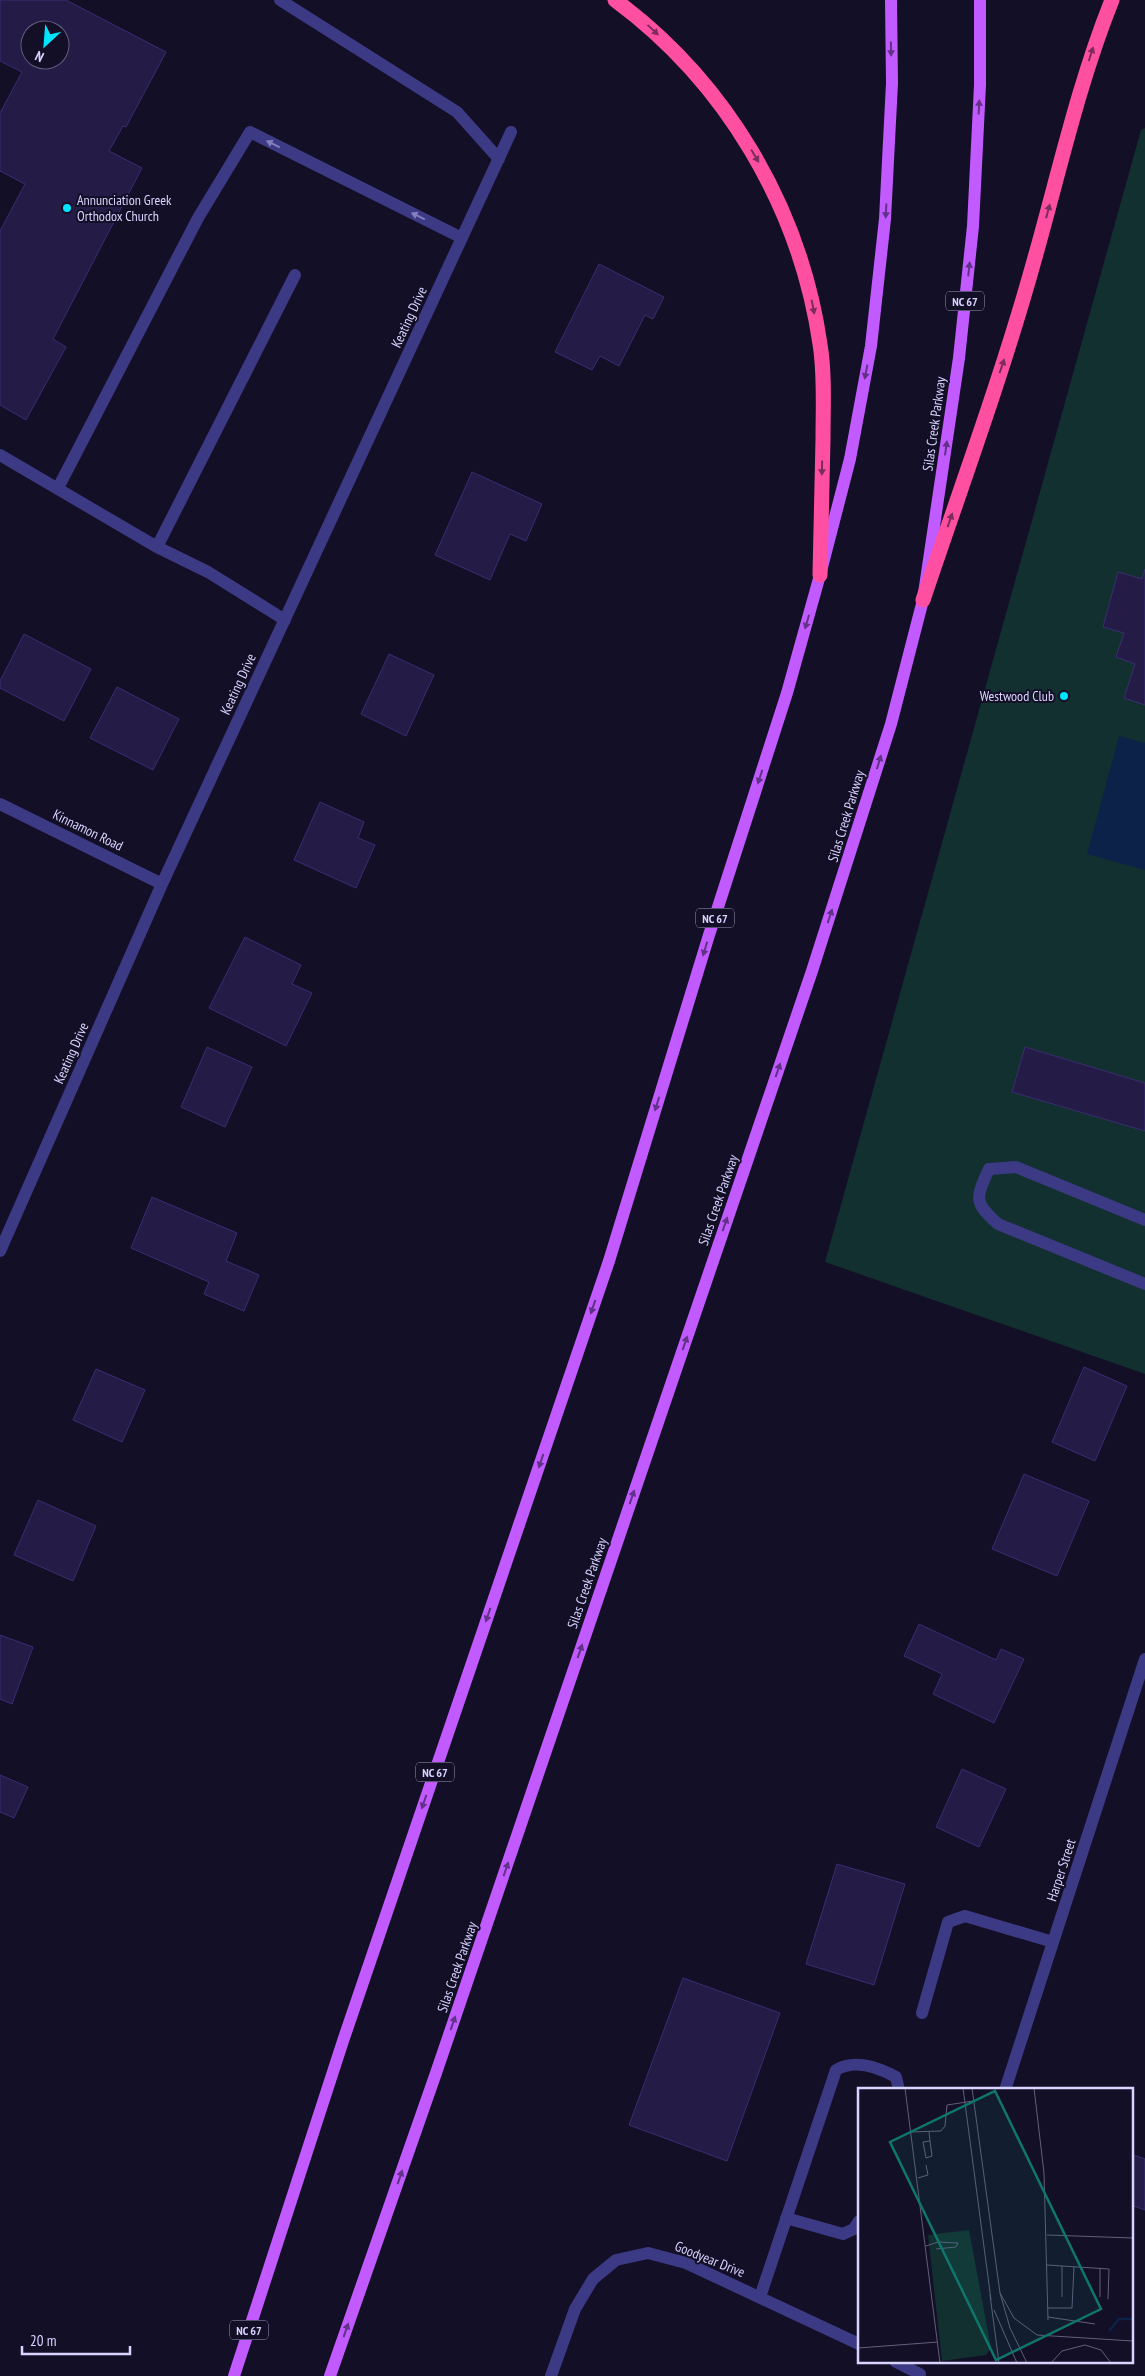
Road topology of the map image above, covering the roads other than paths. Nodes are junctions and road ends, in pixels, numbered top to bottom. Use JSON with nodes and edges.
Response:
{"nodes":[{"id":1,"x":280,"y":0,"type":"edge"},
{"id":2,"x":615,"y":0,"type":"edge"},
{"id":3,"x":891,"y":0,"type":"edge"},
{"id":4,"x":980,"y":0,"type":"edge"},
{"id":5,"x":1112,"y":0,"type":"edge"},
{"id":6,"x":511,"y":132,"type":"dead end"},
{"id":7,"x":499,"y":159,"type":"junction"},
{"id":8,"x":462,"y":238,"type":"junction"},
{"id":9,"x":295,"y":275,"type":"dead end"},
{"id":10,"x":0,"y":455,"type":"edge"},
{"id":11,"x":58,"y":488,"type":"junction"},
{"id":12,"x":158,"y":546,"type":"junction"},
{"id":13,"x":820,"y":575,"type":"junction"},
{"id":14,"x":923,"y":600,"type":"junction"},
{"id":15,"x":285,"y":620,"type":"junction"},
{"id":16,"x":0,"y":804,"type":"edge"},
{"id":17,"x":162,"y":884,"type":"junction"},
{"id":18,"x":1145,"y":1220,"type":"edge"},
{"id":19,"x":0,"y":1252,"type":"edge"},
{"id":20,"x":1145,"y":1284,"type":"edge"},
{"id":21,"x":1145,"y":1659,"type":"edge"},
{"id":22,"x":1053,"y":1942,"type":"junction"},
{"id":23,"x":922,"y":2013,"type":"dead end"},
{"id":24,"x":899,"y":2088,"type":"edge"},
{"id":25,"x":1007,"y":2088,"type":"edge"},
{"id":26,"x":786,"y":2218,"type":"junction"},
{"id":27,"x":858,"y":2223,"type":"edge"},
{"id":28,"x":760,"y":2296,"type":"junction"},
{"id":29,"x":858,"y":2344,"type":"edge"},
{"id":30,"x":902,"y":2364,"type":"edge"},
{"id":31,"x":921,"y":2371,"type":"edge"},
{"id":32,"x":234,"y":2376,"type":"edge"},
{"id":33,"x":330,"y":2376,"type":"edge"},
{"id":34,"x":551,"y":2376,"type":"edge"}],
"edges":[{"from":1,"to":7,"type":"street"},
{"from":2,"to":13,"type":"highway","one_way":true},
{"from":3,"to":13,"type":"main road","number":"NC 67","one_way":true},
{"from":14,"to":4,"type":"main road","name":"Silas Creek Parkway","number":"NC 67","one_way":true},
{"from":14,"to":5,"type":"highway","one_way":true},
{"from":6,"to":7,"type":"street","name":"Keating Drive"},
{"from":7,"to":8,"type":"street","name":"Keating Drive"},
{"from":8,"to":11,"type":"street","one_way":true},
{"from":8,"to":15,"type":"street","name":"Keating Drive"},
{"from":9,"to":12,"type":"street"},
{"from":10,"to":11,"type":"street"},
{"from":11,"to":12,"type":"street"},
{"from":12,"to":15,"type":"street"},
{"from":13,"to":32,"type":"main road","number":"NC 67","one_way":true},
{"from":33,"to":14,"type":"main road","name":"Silas Creek Parkway","number":"NC 67","one_way":true},
{"from":15,"to":17,"type":"street","name":"Keating Drive"},
{"from":16,"to":17,"type":"street","name":"Kinnamon Road"},
{"from":17,"to":19,"type":"street","name":"Keating Drive"},
{"from":18,"to":20,"type":"street"},
{"from":21,"to":22,"type":"street","name":"Harper Street"},
{"from":22,"to":23,"type":"street"},
{"from":22,"to":25,"type":"street","name":"Harper Street"},
{"from":24,"to":26,"type":"street"},
{"from":26,"to":27,"type":"street"},
{"from":26,"to":28,"type":"street"},
{"from":28,"to":29,"type":"street","name":"Goodyear Drive"},
{"from":28,"to":34,"type":"street","name":"Goodyear Drive"},
{"from":30,"to":31,"type":"street"}]}
